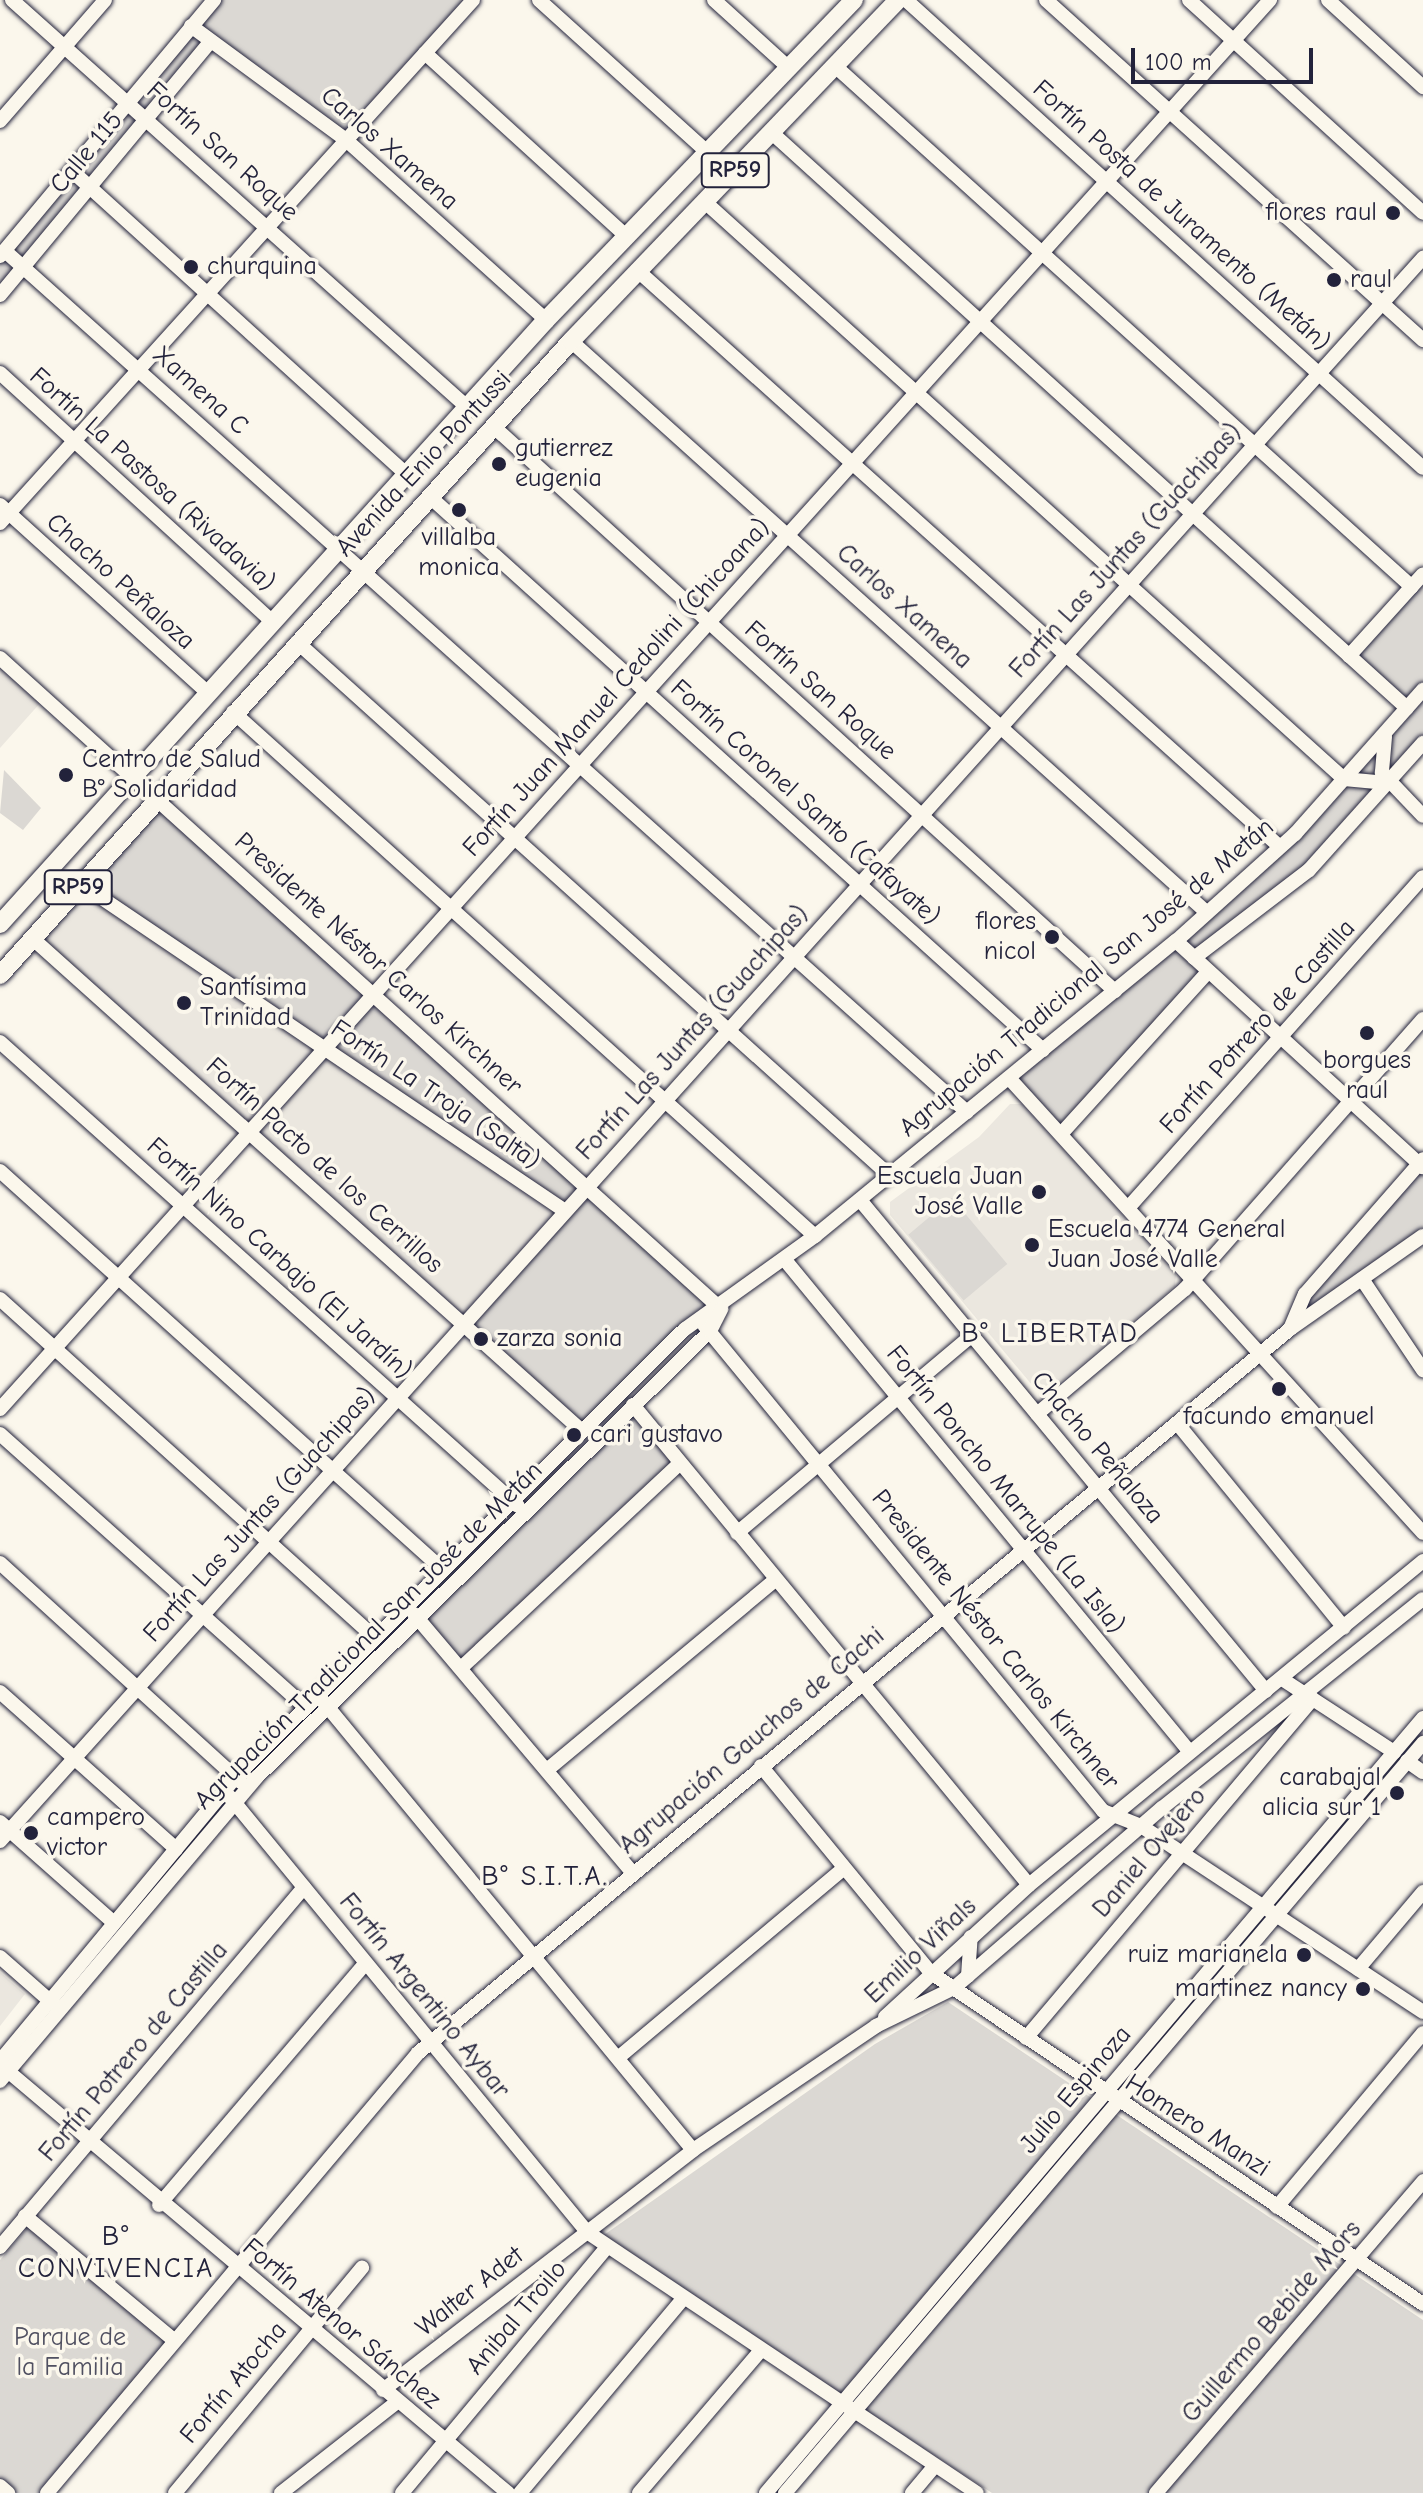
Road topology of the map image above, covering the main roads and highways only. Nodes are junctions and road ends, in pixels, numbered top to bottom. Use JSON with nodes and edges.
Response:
{"nodes":[{"id":1,"x":854,"y":0,"type":"edge"},
{"id":2,"x":898,"y":0,"type":"edge"},
{"id":3,"x":3,"y":916,"type":"edge"},
{"id":4,"x":0,"y":975,"type":"edge"}],
"edges":[{"from":1,"to":3,"type":"main road","name":"Avenida Enio Pontussi","number":"RP59"},
{"from":2,"to":4,"type":"main road","name":"Avenida Enio Pontussi","number":"RP59"}]}
